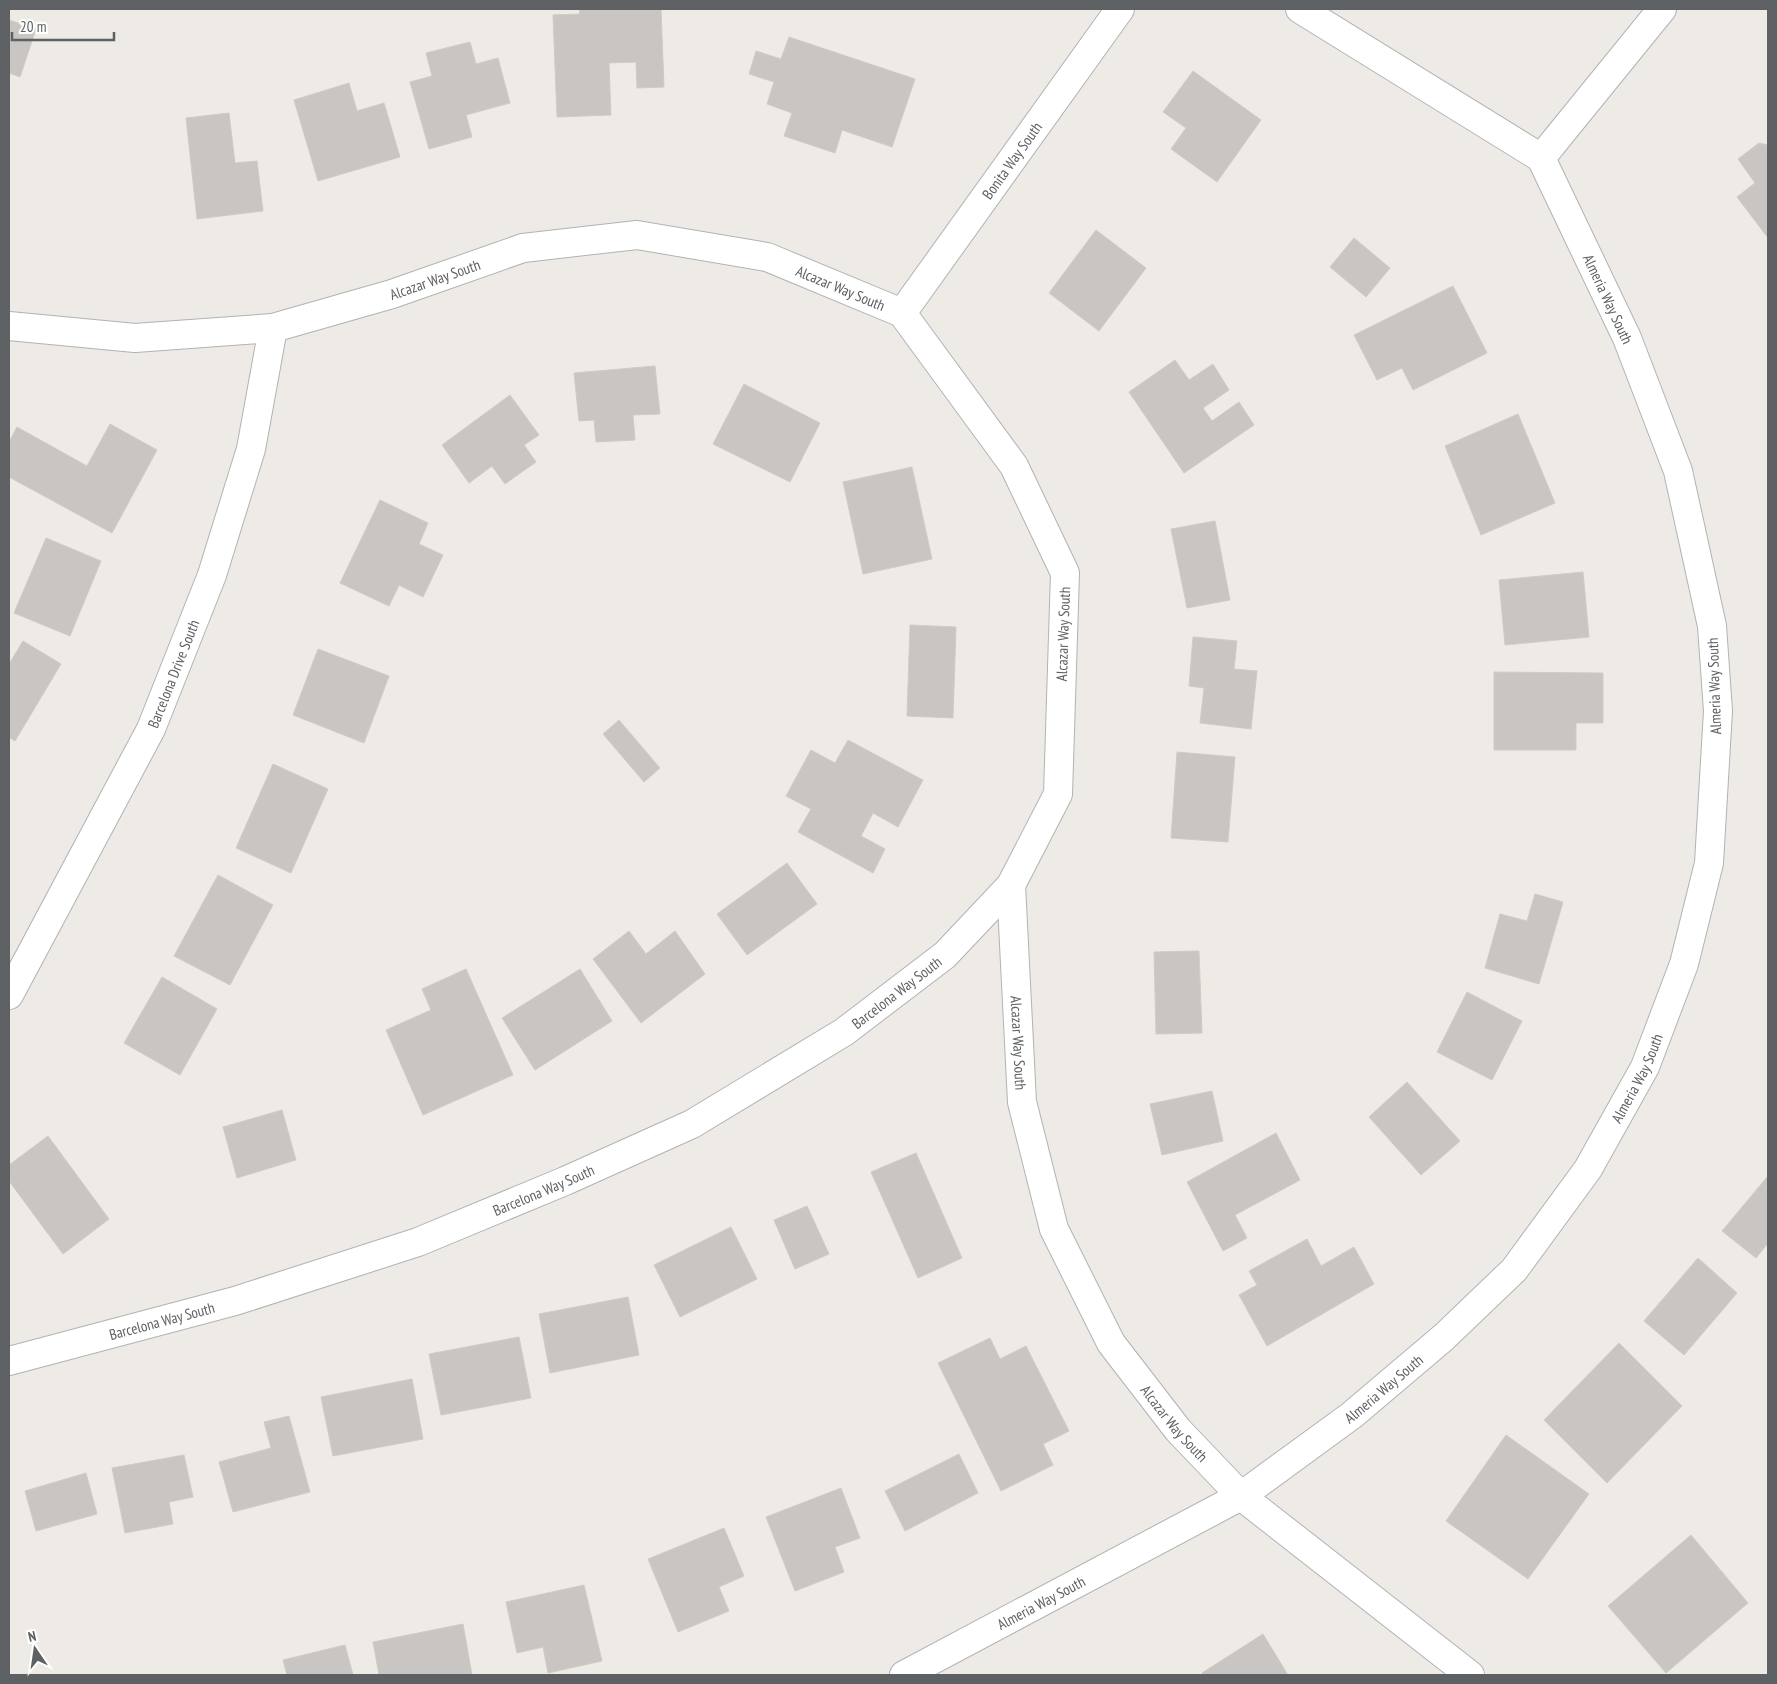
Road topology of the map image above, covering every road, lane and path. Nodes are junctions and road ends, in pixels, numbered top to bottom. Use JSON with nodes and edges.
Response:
{"nodes":[{"id":1,"x":1120,"y":9,"type":"edge"},
{"id":2,"x":1300,"y":9,"type":"edge"},
{"id":3,"x":1662,"y":9,"type":"edge"},
{"id":4,"x":1542,"y":158,"type":"junction"},
{"id":5,"x":902,"y":314,"type":"junction"},
{"id":6,"x":9,"y":326,"type":"edge"},
{"id":7,"x":273,"y":328,"type":"junction"},
{"id":8,"x":1012,"y":885,"type":"junction"},
{"id":9,"x":9,"y":995,"type":"edge"},
{"id":10,"x":9,"y":1360,"type":"edge"},
{"id":11,"x":1241,"y":1496,"type":"junction"},
{"id":12,"x":904,"y":1675,"type":"edge"},
{"id":13,"x":1470,"y":1675,"type":"edge"}],
"edges":[{"from":1,"to":5,"type":"street","name":"Bonita Way South"},
{"from":2,"to":4,"type":"street"},
{"from":3,"to":4,"type":"street"},
{"from":4,"to":11,"type":"street","name":"Almeria Way South"},
{"from":5,"to":7,"type":"street","name":"Alcazar Way South"},
{"from":5,"to":8,"type":"street","name":"Alcazar Way South"},
{"from":6,"to":7,"type":"street","name":"Alcazar Way South"},
{"from":7,"to":9,"type":"street","name":"Barcelona Drive South"},
{"from":8,"to":10,"type":"street","name":"Barcelona Way South"},
{"from":8,"to":11,"type":"street","name":"Alcazar Way South"},
{"from":11,"to":12,"type":"street","name":"Almeria Way South"},
{"from":11,"to":13,"type":"street","name":"Alcazar Way South"}]}
